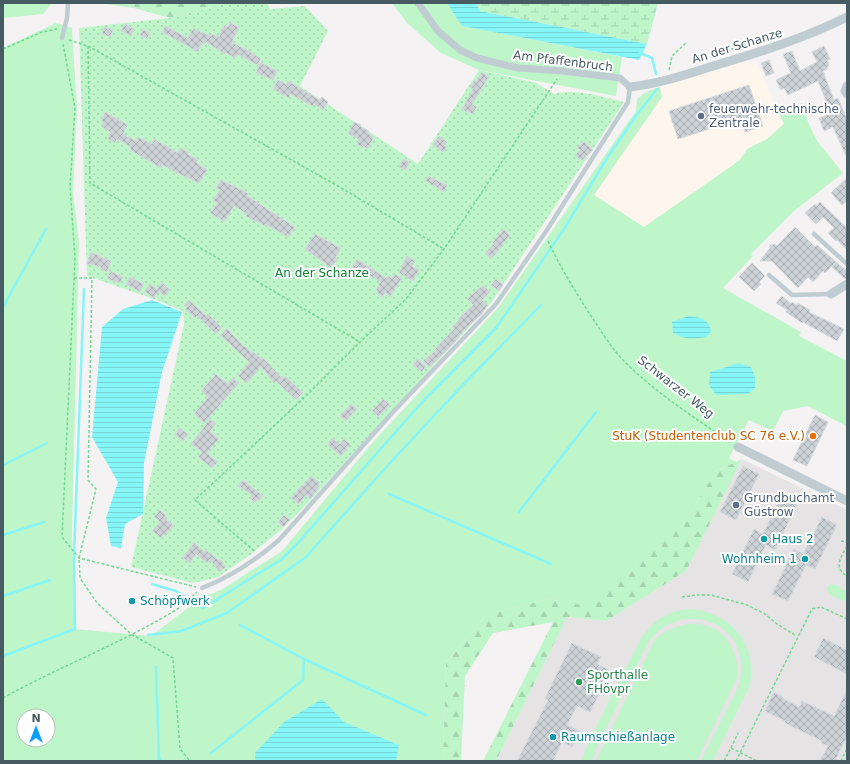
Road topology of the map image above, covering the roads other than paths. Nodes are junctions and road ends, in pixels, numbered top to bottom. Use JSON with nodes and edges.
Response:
{"nodes":[{"id":1,"x":68,"y":3,"type":"edge"},
{"id":2,"x":418,"y":3,"type":"edge"},
{"id":3,"x":847,"y":17,"type":"edge"},
{"id":4,"x":62,"y":38,"type":"road end"},
{"id":5,"x":847,"y":86,"type":"edge"},
{"id":6,"x":630,"y":87,"type":"junction"},
{"id":7,"x":847,"y":94,"type":"edge"},
{"id":8,"x":814,"y":234,"type":"dead end"},
{"id":9,"x":847,"y":264,"type":"edge"},
{"id":10,"x":769,"y":275,"type":"dead end"},
{"id":11,"x":847,"y":284,"type":"edge"},
{"id":12,"x":831,"y":294,"type":"joint"},
{"id":13,"x":738,"y":447,"type":"road end"},
{"id":14,"x":847,"y":501,"type":"edge"},
{"id":15,"x":202,"y":588,"type":"road end"}],
"edges":[{"from":1,"to":4,"type":"lane"},
{"from":2,"to":6,"type":"street","name":"Am Pfaffenbruch"},
{"from":3,"to":6,"type":"street","name":"An der Schanze"},
{"from":5,"to":7,"type":"street"},
{"from":6,"to":15,"type":"lane"},
{"from":8,"to":9,"type":"lane"},
{"from":10,"to":12,"type":"lane"},
{"from":11,"to":12,"type":"street"},
{"from":13,"to":14,"type":"street"}]}
